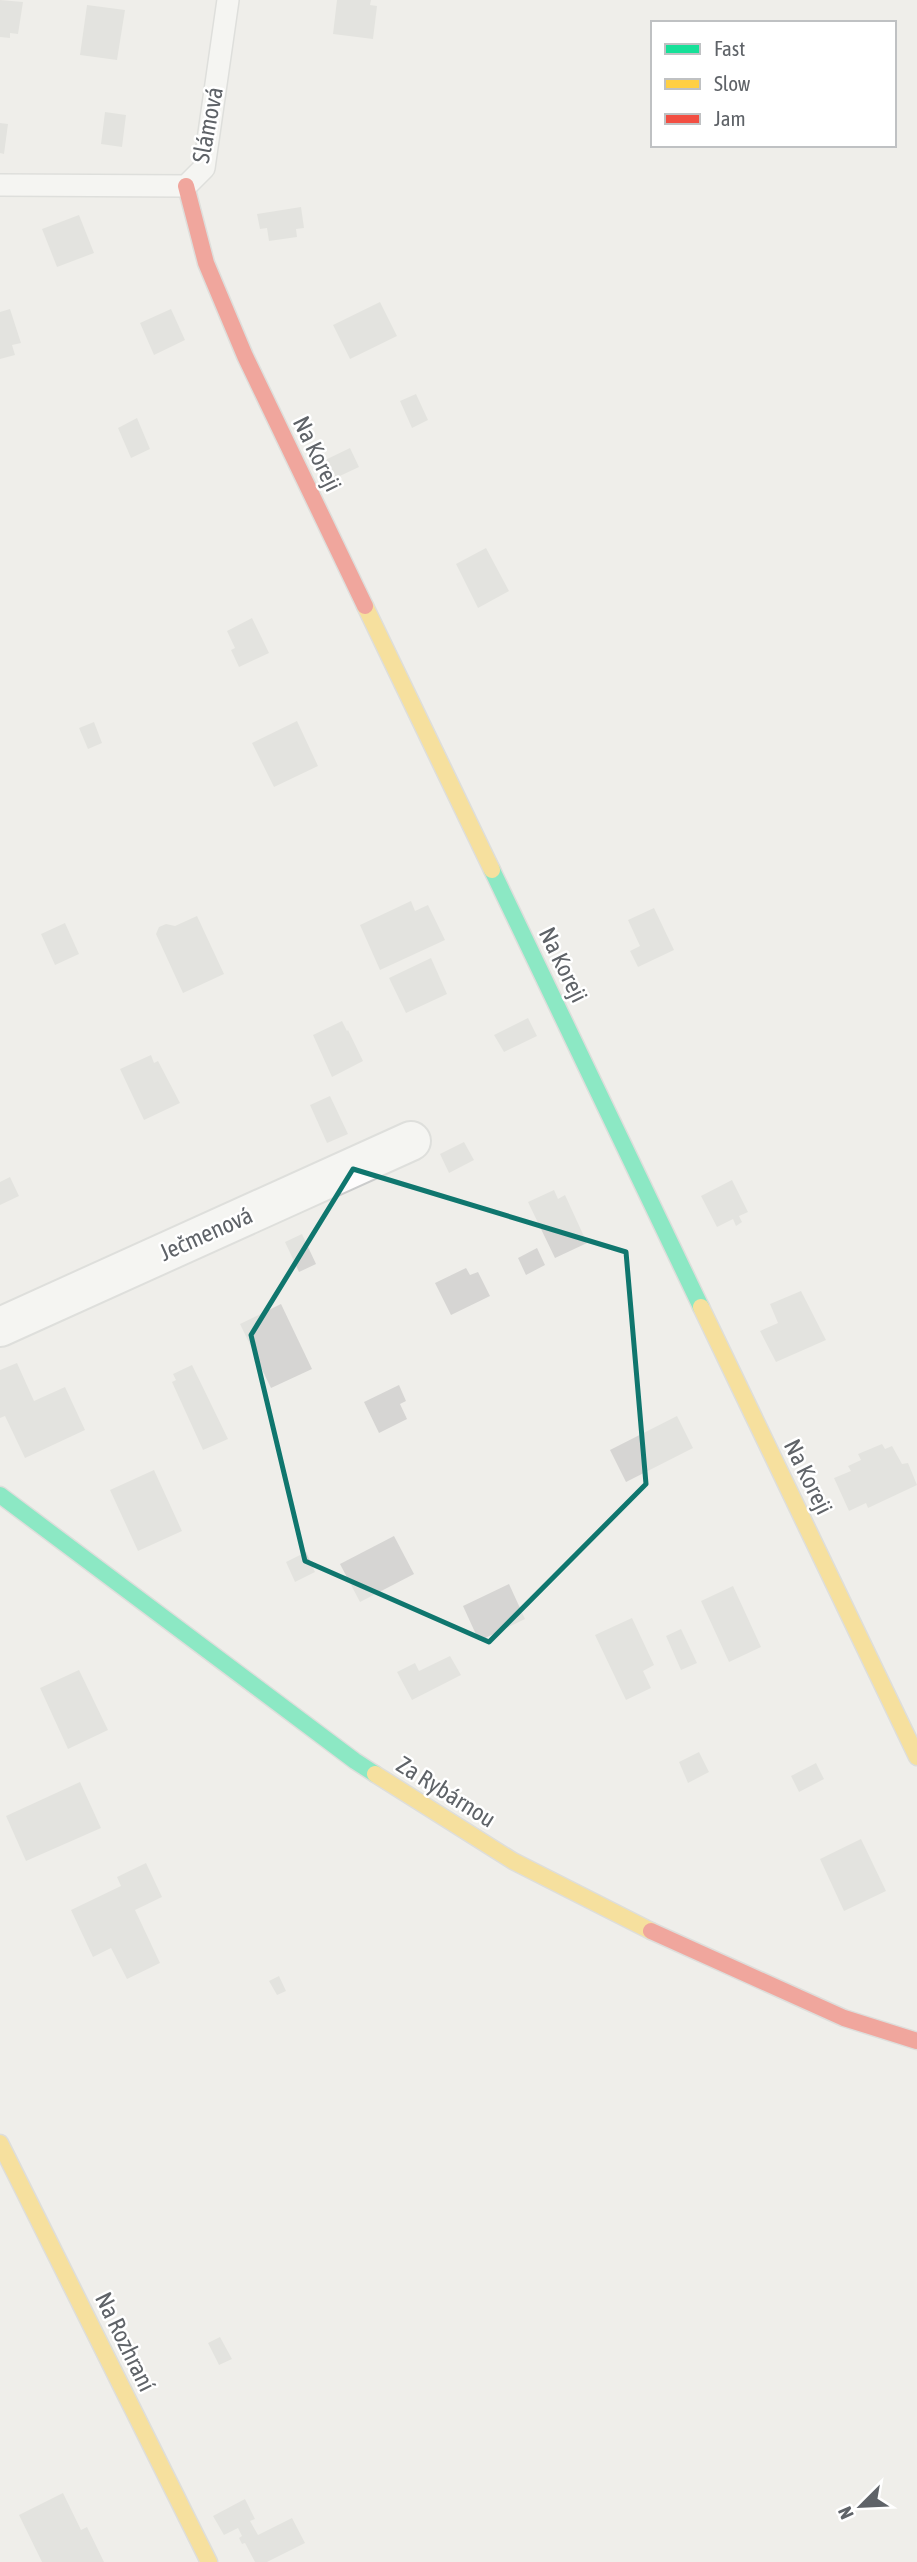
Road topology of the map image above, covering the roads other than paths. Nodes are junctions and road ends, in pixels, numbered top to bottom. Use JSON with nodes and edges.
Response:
{"nodes":[{"id":1,"x":228,"y":0,"type":"edge"},
{"id":2,"x":0,"y":185,"type":"edge"},
{"id":3,"x":186,"y":186,"type":"junction"},
{"id":4,"x":411,"y":1141,"type":"dead end"},
{"id":5,"x":0,"y":1327,"type":"edge"},
{"id":6,"x":0,"y":1495,"type":"edge"},
{"id":7,"x":917,"y":1757,"type":"edge"},
{"id":8,"x":917,"y":2042,"type":"edge"},
{"id":9,"x":0,"y":2143,"type":"edge"},
{"id":10,"x":209,"y":2562,"type":"edge"}],
"edges":[{"from":1,"to":3,"type":"lane","name":"Slámová"},
{"from":2,"to":3,"type":"lane","name":"Slámová"},
{"from":3,"to":7,"type":"street","name":"Na Koreji"},
{"from":4,"to":5,"type":"street","name":"Ječmenová"},
{"from":6,"to":8,"type":"street","name":"Za Rybárnou"},
{"from":9,"to":10,"type":"street","name":"Na Rozhraní"}]}
